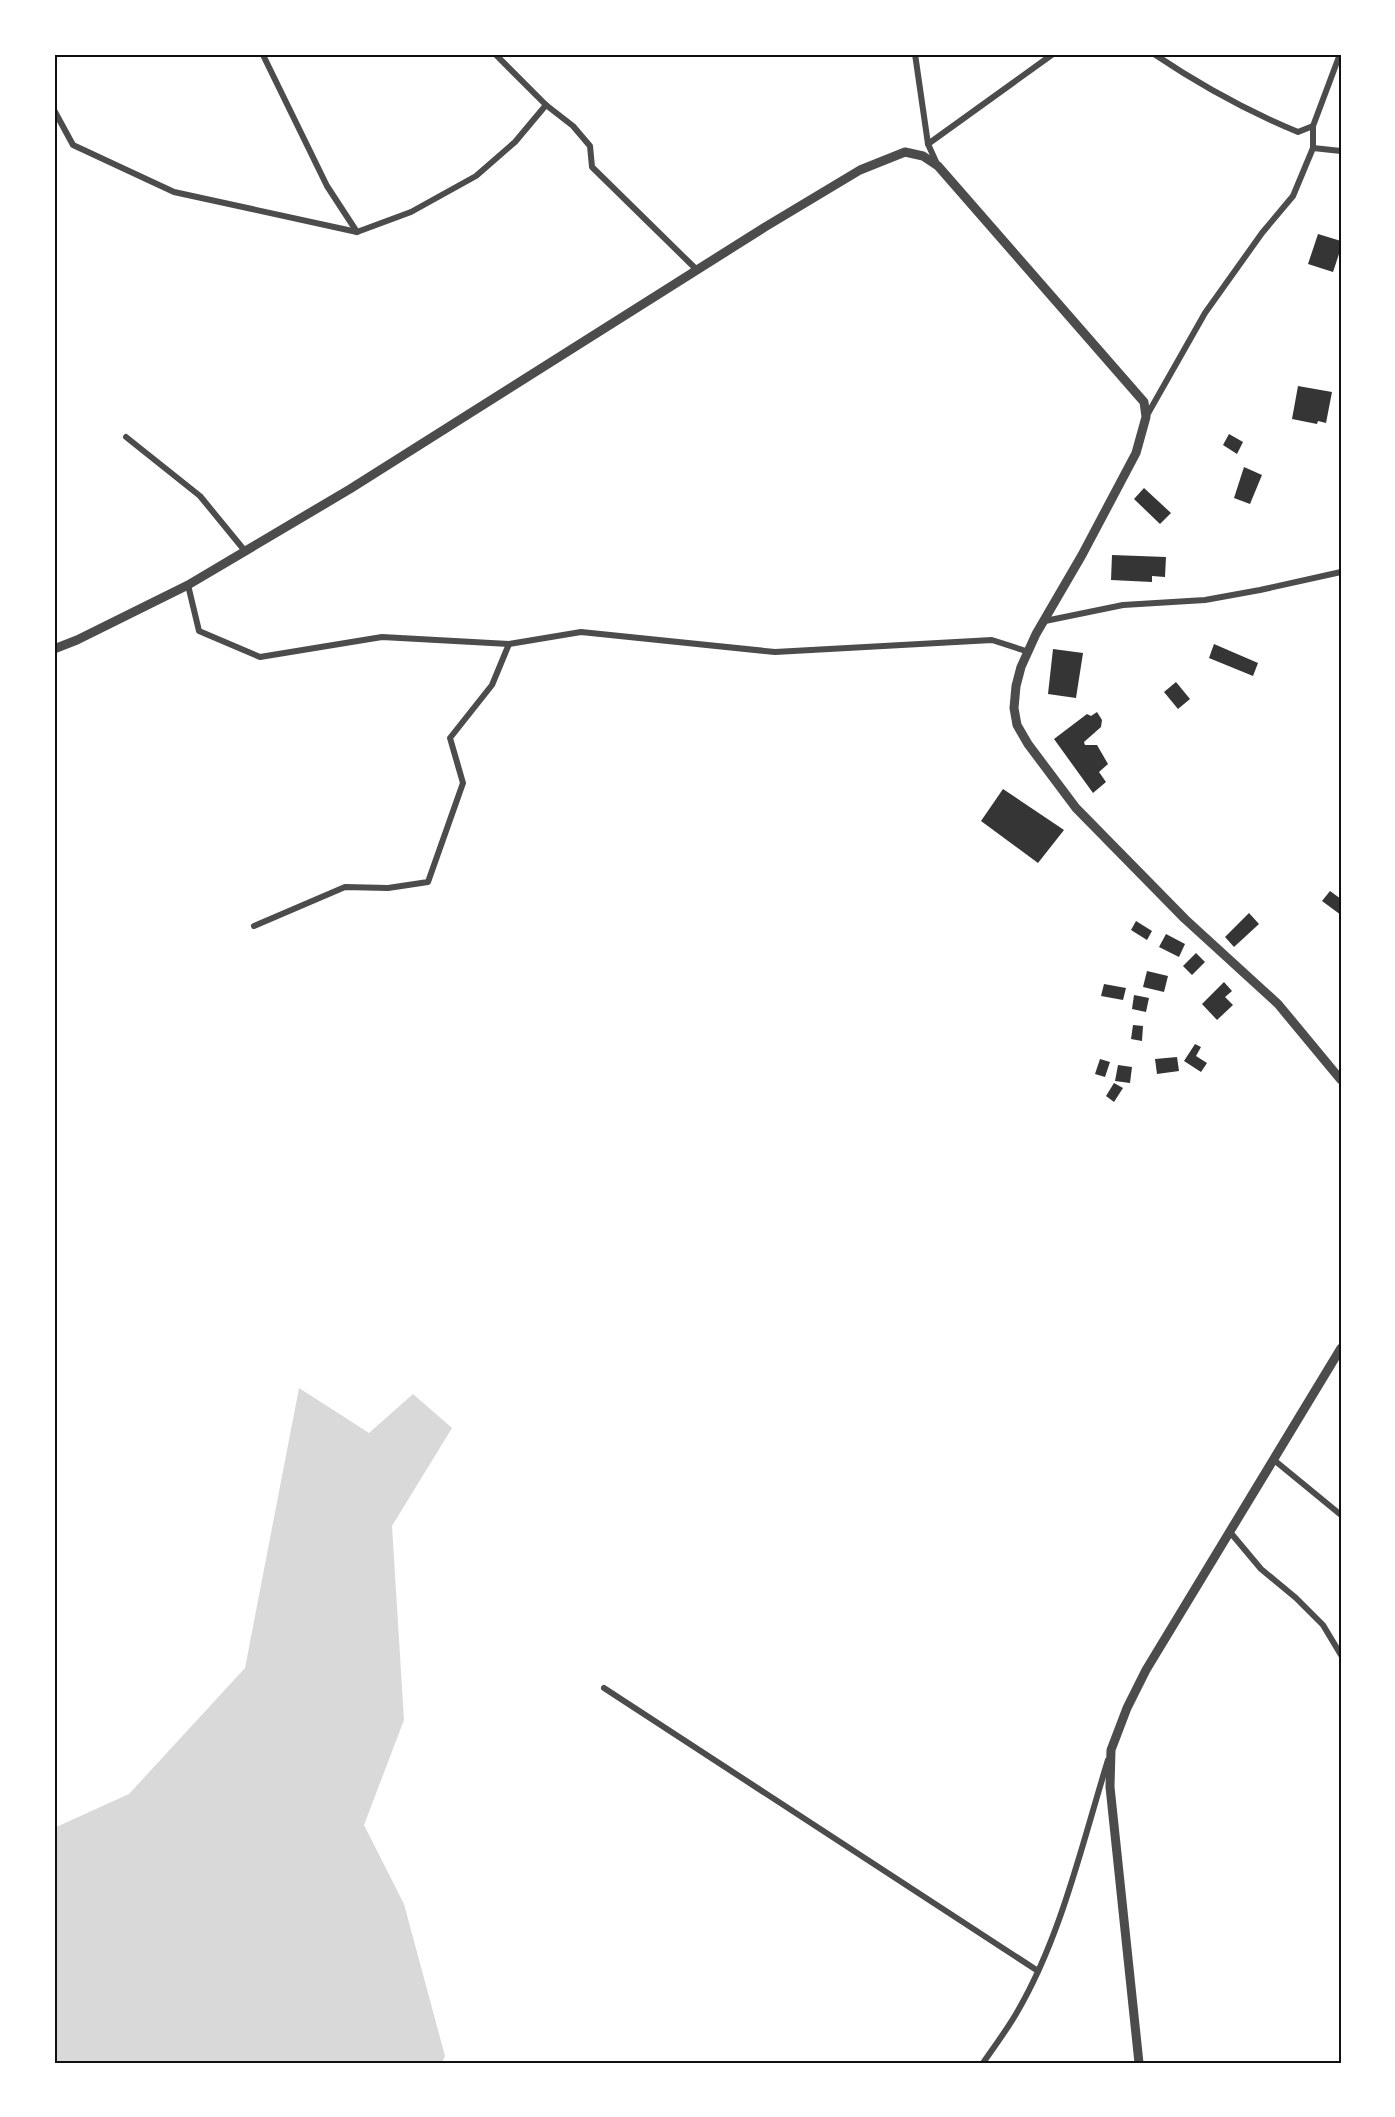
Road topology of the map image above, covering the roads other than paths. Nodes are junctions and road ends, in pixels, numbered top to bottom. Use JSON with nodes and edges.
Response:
{"nodes":[{"id":1,"x":495,"y":54,"type":"edge"},
{"id":2,"x":915,"y":54,"type":"edge"},
{"id":3,"x":1053,"y":54,"type":"edge"},
{"id":4,"x":1154,"y":54,"type":"edge"},
{"id":5,"x":1340,"y":54,"type":"edge"},
{"id":6,"x":264,"y":57,"type":"dead end"},
{"id":7,"x":546,"y":105,"type":"junction"},
{"id":8,"x":54,"y":110,"type":"edge"},
{"id":9,"x":1313,"y":126,"type":"junction"},
{"id":10,"x":928,"y":144,"type":"junction"},
{"id":11,"x":1313,"y":148,"type":"junction"},
{"id":12,"x":1341,"y":151,"type":"edge"},
{"id":13,"x":938,"y":166,"type":"junction"},
{"id":14,"x":357,"y":232,"type":"junction"},
{"id":15,"x":697,"y":270,"type":"junction"},
{"id":16,"x":1146,"y":417,"type":"junction"},
{"id":17,"x":126,"y":437,"type":"dead end"},
{"id":18,"x":245,"y":551,"type":"junction"},
{"id":19,"x":1341,"y":572,"type":"edge"},
{"id":20,"x":188,"y":585,"type":"junction"},
{"id":21,"x":1045,"y":621,"type":"junction"},
{"id":22,"x":509,"y":644,"type":"junction"},
{"id":23,"x":54,"y":649,"type":"edge"},
{"id":24,"x":1029,"y":652,"type":"junction"},
{"id":25,"x":254,"y":926,"type":"dead end"},
{"id":26,"x":1341,"y":1080,"type":"edge"},
{"id":27,"x":1341,"y":1348,"type":"edge"},
{"id":28,"x":1274,"y":1460,"type":"junction"},
{"id":29,"x":1341,"y":1515,"type":"edge"},
{"id":30,"x":1230,"y":1532,"type":"junction"},
{"id":31,"x":1341,"y":1655,"type":"edge"},
{"id":32,"x":604,"y":1688,"type":"dead end"},
{"id":33,"x":1111,"y":1750,"type":"junction"},
{"id":34,"x":1038,"y":1971,"type":"junction"},
{"id":35,"x":983,"y":2063,"type":"edge"},
{"id":36,"x":1139,"y":2063,"type":"edge"}],
"edges":[{"from":1,"to":7,"type":"street"},
{"from":2,"to":10,"type":"street"},
{"from":3,"to":10,"type":"street"},
{"from":4,"to":9,"type":"street"},
{"from":5,"to":9,"type":"street"},
{"from":6,"to":14,"type":"street"},
{"from":7,"to":14,"type":"street"},
{"from":7,"to":15,"type":"street"},
{"from":8,"to":14,"type":"street"},
{"from":9,"to":11,"type":"street"},
{"from":10,"to":13,"type":"street"},
{"from":11,"to":12,"type":"street"},
{"from":11,"to":16,"type":"street"},
{"from":13,"to":15,"type":"street"},
{"from":13,"to":16,"type":"street"},
{"from":15,"to":18,"type":"street"},
{"from":16,"to":21,"type":"street"},
{"from":17,"to":18,"type":"street"},
{"from":18,"to":20,"type":"street"},
{"from":19,"to":21,"type":"street"},
{"from":20,"to":22,"type":"street"},
{"from":20,"to":23,"type":"street"},
{"from":21,"to":24,"type":"street"},
{"from":22,"to":24,"type":"street"},
{"from":22,"to":25,"type":"street"},
{"from":24,"to":26,"type":"street"},
{"from":27,"to":28,"type":"street"},
{"from":28,"to":29,"type":"street"},
{"from":28,"to":30,"type":"street"},
{"from":30,"to":31,"type":"street"},
{"from":30,"to":33,"type":"street"},
{"from":32,"to":34,"type":"street"},
{"from":33,"to":34,"type":"street"},
{"from":33,"to":36,"type":"street"},
{"from":34,"to":35,"type":"street"}]}
